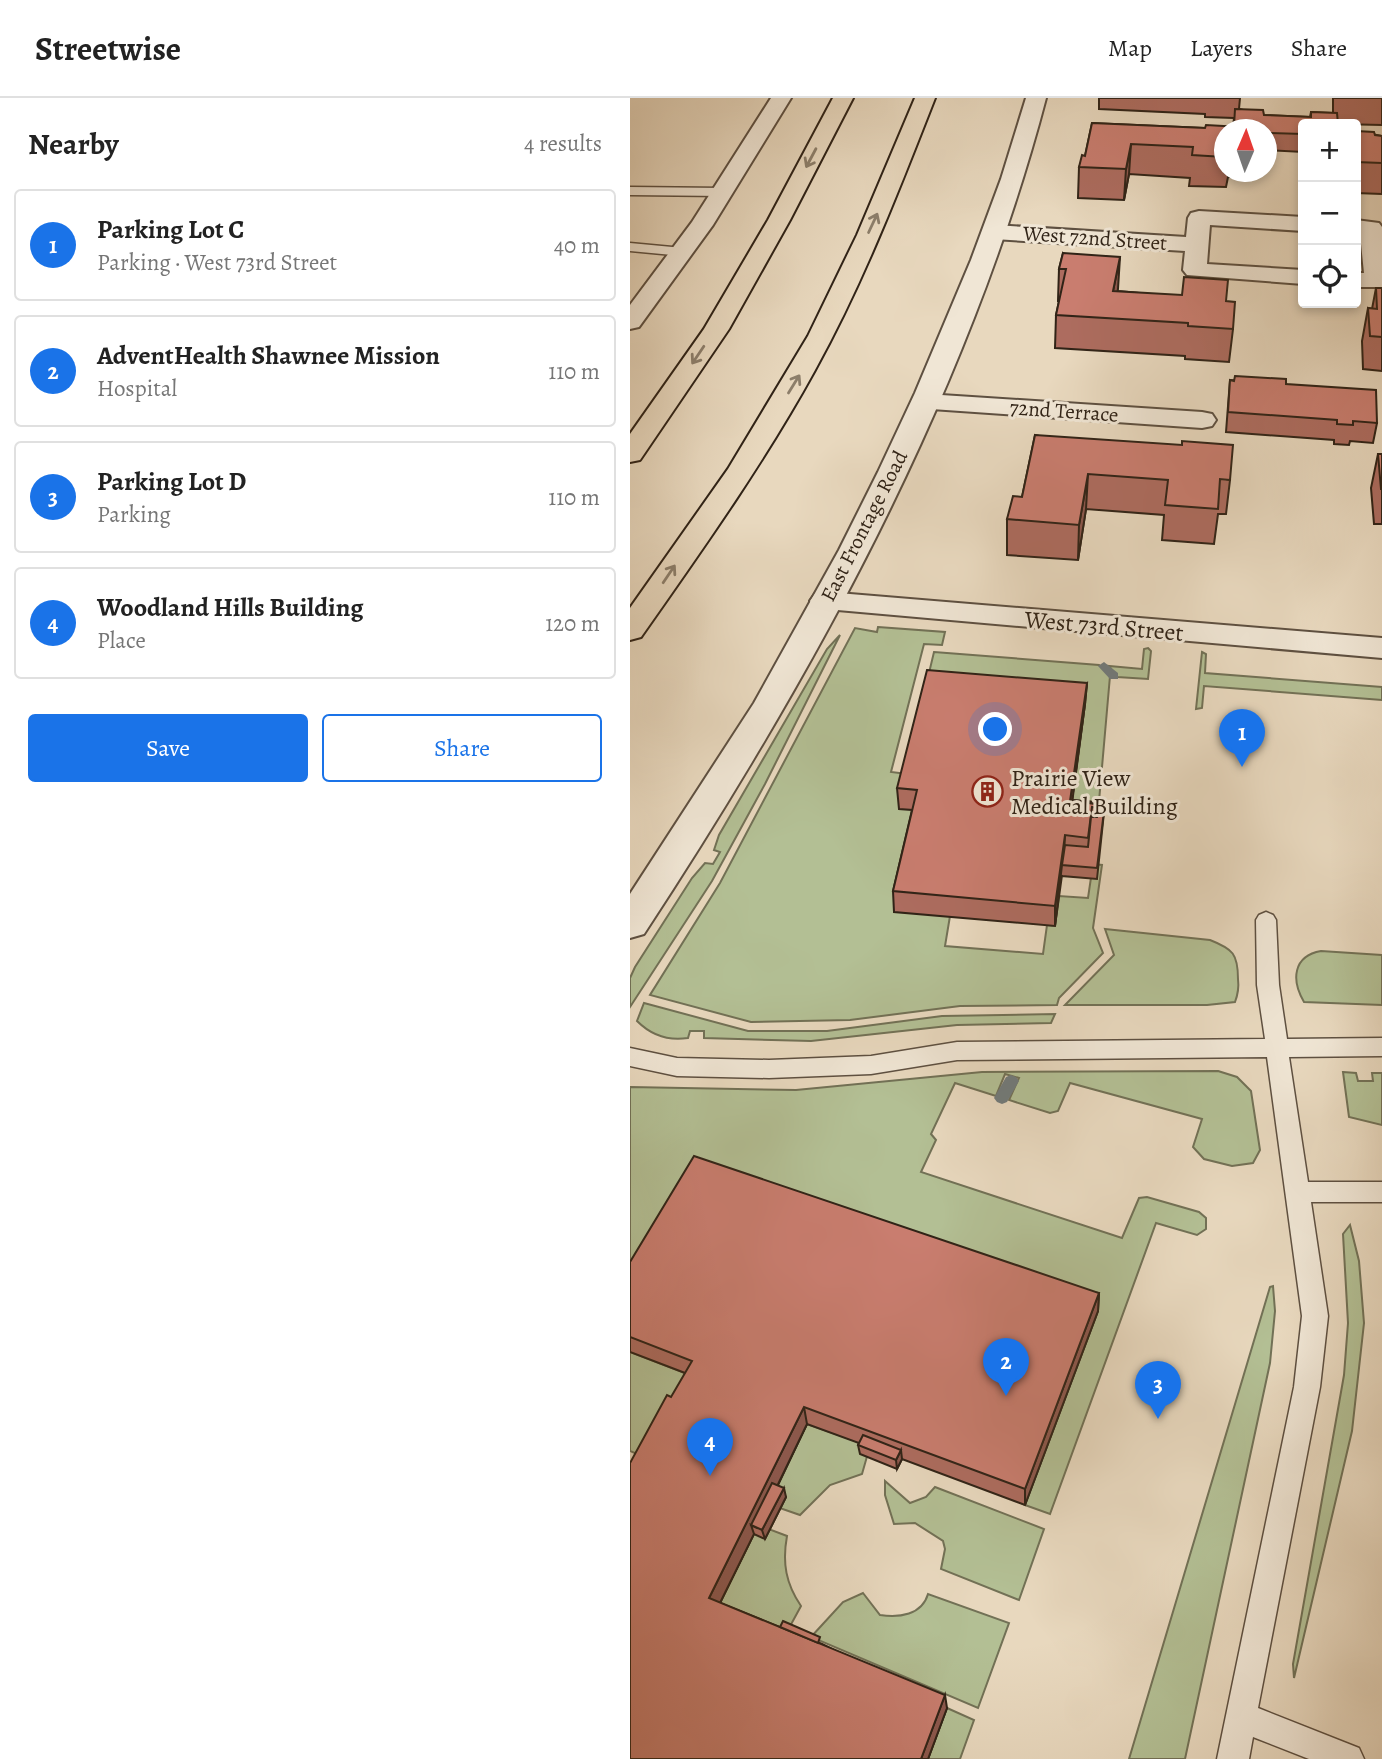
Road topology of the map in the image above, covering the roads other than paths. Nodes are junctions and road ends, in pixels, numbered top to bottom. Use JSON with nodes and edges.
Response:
{"nodes":[{"id":1,"x":780,"y":98,"type":"edge"},
{"id":2,"x":843,"y":98,"type":"edge"},
{"id":3,"x":925,"y":98,"type":"edge"},
{"id":4,"x":1036,"y":98,"type":"edge"},
{"id":5,"x":630,"y":191,"type":"edge"},
{"id":6,"x":723,"y":191,"type":"junction"},
{"id":7,"x":1298,"y":224,"type":"edge"},
{"id":8,"x":1361,"y":227,"type":"edge"},
{"id":9,"x":994,"y":232,"type":"junction"},
{"id":10,"x":1197,"y":245,"type":"junction"},
{"id":11,"x":630,"y":247,"type":"edge"},
{"id":12,"x":683,"y":252,"type":"junction"},
{"id":13,"x":1298,"y":276,"type":"edge"},
{"id":14,"x":1361,"y":280,"type":"edge"},
{"id":15,"x":630,"y":322,"type":"edge"},
{"id":16,"x":926,"y":402,"type":"junction"},
{"id":17,"x":1202,"y":420,"type":"dead end"},
{"id":18,"x":630,"y":454,"type":"edge"},
{"id":19,"x":826,"y":601,"type":"junction"},
{"id":20,"x":630,"y":630,"type":"edge"},
{"id":21,"x":1382,"y":648,"type":"edge"},
{"id":22,"x":1266,"y":920,"type":"dead end"},
{"id":23,"x":630,"y":924,"type":"edge"},
{"id":24,"x":1382,"y":1046,"type":"edge"},
{"id":25,"x":1278,"y":1047,"type":"junction"},
{"id":26,"x":630,"y":1057,"type":"edge"},
{"id":27,"x":1296,"y":1192,"type":"junction"},
{"id":28,"x":1382,"y":1192,"type":"edge"},
{"id":29,"x":1242,"y":1717,"type":"junction"},
{"id":30,"x":1233,"y":1759,"type":"edge"},
{"id":31,"x":1348,"y":1759,"type":"edge"}],
"edges":[{"from":1,"to":6,"type":"street"},
{"from":2,"to":18,"type":"highway","one_way":true},
{"from":20,"to":3,"type":"highway","one_way":true},
{"from":4,"to":9,"type":"street","name":"East Frontage Road"},
{"from":5,"to":6,"type":"lane"},
{"from":6,"to":12,"type":"street"},
{"from":7,"to":10,"type":"street","name":"West 72nd Street"},
{"from":8,"to":14,"type":"street"},
{"from":9,"to":10,"type":"street","name":"West 72nd Street"},
{"from":9,"to":16,"type":"street","name":"East Frontage Road"},
{"from":10,"to":13,"type":"street","name":"West 72nd Street"},
{"from":11,"to":12,"type":"lane"},
{"from":12,"to":15,"type":"street"},
{"from":16,"to":17,"type":"street","name":"72nd Terrace"},
{"from":16,"to":19,"type":"street","name":"East Frontage Road"},
{"from":19,"to":21,"type":"street","name":"West 73rd Street"},
{"from":19,"to":23,"type":"street","name":"East Frontage Road"},
{"from":22,"to":25,"type":"lane"},
{"from":24,"to":25,"type":"lane"},
{"from":25,"to":26,"type":"lane"},
{"from":25,"to":27,"type":"lane"},
{"from":27,"to":28,"type":"lane"},
{"from":27,"to":29,"type":"lane"},
{"from":29,"to":30,"type":"lane"},
{"from":29,"to":31,"type":"lane"}]}
